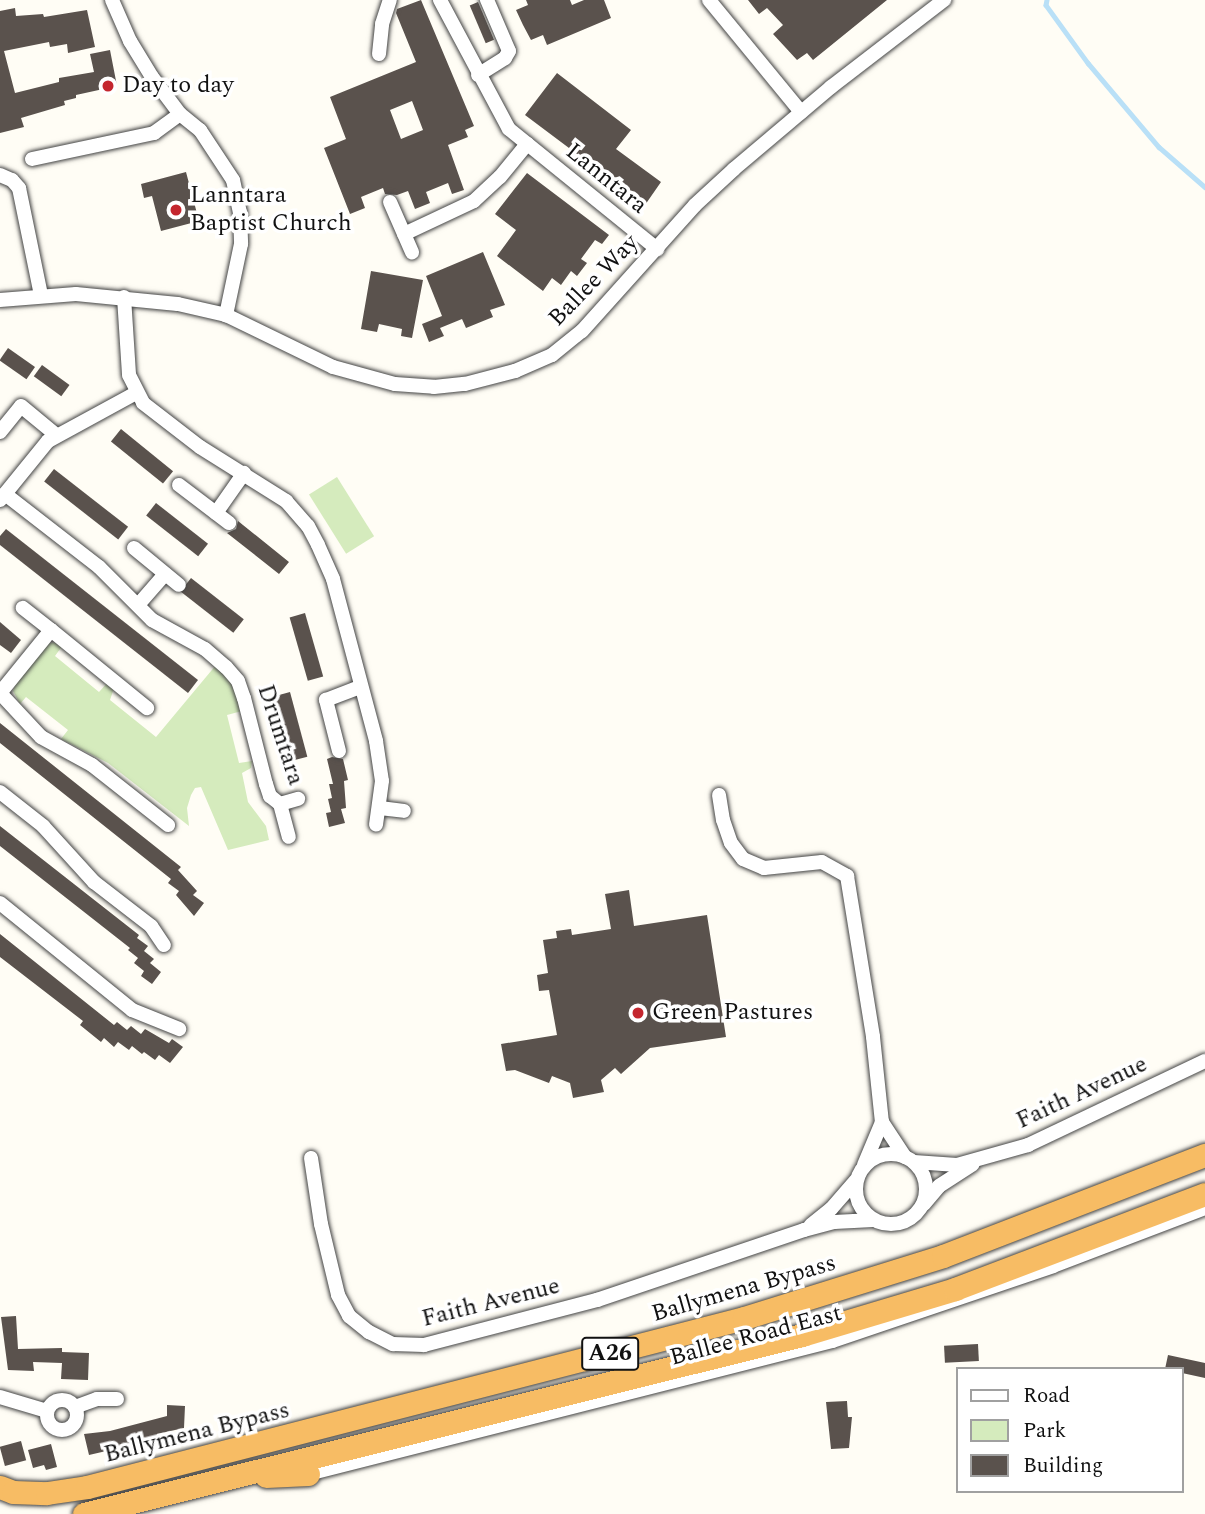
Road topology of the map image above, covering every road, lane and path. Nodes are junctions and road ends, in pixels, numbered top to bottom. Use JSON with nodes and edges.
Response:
{"nodes":[{"id":1,"x":112,"y":0,"type":"edge"},
{"id":2,"x":390,"y":0,"type":"edge"},
{"id":3,"x":440,"y":0,"type":"edge"},
{"id":4,"x":487,"y":0,"type":"edge"},
{"id":5,"x":709,"y":0,"type":"edge"},
{"id":6,"x":944,"y":0,"type":"edge"},
{"id":7,"x":379,"y":54,"type":"dead end"},
{"id":8,"x":478,"y":75,"type":"junction"},
{"id":9,"x":801,"y":112,"type":"junction"},
{"id":10,"x":180,"y":114,"type":"junction"},
{"id":11,"x":527,"y":144,"type":"junction"},
{"id":12,"x":32,"y":159,"type":"dead end"},
{"id":13,"x":0,"y":175,"type":"edge"},
{"id":14,"x":390,"y":202,"type":"dead end"},
{"id":15,"x":404,"y":234,"type":"junction"},
{"id":16,"x":657,"y":250,"type":"junction"},
{"id":17,"x":412,"y":252,"type":"dead end"},
{"id":18,"x":41,"y":295,"type":"junction"},
{"id":19,"x":124,"y":297,"type":"junction"},
{"id":20,"x":0,"y":300,"type":"edge"},
{"id":21,"x":226,"y":315,"type":"junction"},
{"id":22,"x":136,"y":393,"type":"junction"},
{"id":23,"x":0,"y":432,"type":"edge"},
{"id":24,"x":56,"y":435,"type":"junction"},
{"id":25,"x":244,"y":473,"type":"junction"},
{"id":26,"x":179,"y":485,"type":"dead end"},
{"id":27,"x":2,"y":497,"type":"edge"},
{"id":28,"x":216,"y":513,"type":"junction"},
{"id":29,"x":229,"y":523,"type":"dead end"},
{"id":30,"x":134,"y":548,"type":"dead end"},
{"id":31,"x":165,"y":574,"type":"junction"},
{"id":32,"x":179,"y":585,"type":"dead end"},
{"id":33,"x":138,"y":606,"type":"junction"},
{"id":34,"x":23,"y":608,"type":"dead end"},
{"id":35,"x":51,"y":630,"type":"junction"},
{"id":36,"x":360,"y":687,"type":"junction"},
{"id":37,"x":0,"y":693,"type":"edge"},
{"id":38,"x":147,"y":708,"type":"dead end"},
{"id":39,"x":340,"y":751,"type":"dead end"},
{"id":40,"x":0,"y":792,"type":"edge"},
{"id":41,"x":719,"y":795,"type":"dead end"},
{"id":42,"x":298,"y":799,"type":"dead end"},
{"id":43,"x":280,"y":804,"type":"junction"},
{"id":44,"x":380,"y":808,"type":"junction"},
{"id":45,"x":404,"y":811,"type":"dead end"},
{"id":46,"x":168,"y":825,"type":"dead end"},
{"id":47,"x":376,"y":825,"type":"dead end"},
{"id":48,"x":289,"y":837,"type":"dead end"},
{"id":49,"x":0,"y":903,"type":"edge"},
{"id":50,"x":163,"y":945,"type":"dead end"},
{"id":51,"x":179,"y":1029,"type":"dead end"},
{"id":52,"x":1205,"y":1061,"type":"edge"},
{"id":53,"x":882,"y":1122,"type":"junction"},
{"id":54,"x":1205,"y":1155,"type":"edge"},
{"id":55,"x":311,"y":1158,"type":"dead end"},
{"id":56,"x":909,"y":1160,"type":"junction"},
{"id":57,"x":977,"y":1161,"type":"junction"},
{"id":58,"x":859,"y":1175,"type":"junction"},
{"id":59,"x":1205,"y":1194,"type":"edge"},
{"id":60,"x":922,"y":1206,"type":"junction"},
{"id":61,"x":1205,"y":1208,"type":"edge"},
{"id":62,"x":873,"y":1220,"type":"junction"},
{"id":63,"x":804,"y":1230,"type":"junction"},
{"id":64,"x":0,"y":1397,"type":"edge"},
{"id":65,"x":117,"y":1399,"type":"dead end"},
{"id":66,"x":75,"y":1407,"type":"junction"},
{"id":67,"x":47,"y":1411,"type":"junction"},
{"id":68,"x":243,"y":1473,"type":"junction"},
{"id":69,"x":308,"y":1474,"type":"joint"},
{"id":70,"x":0,"y":1487,"type":"edge"},
{"id":71,"x":84,"y":1514,"type":"edge"}],
"edges":[{"from":1,"to":10,"type":"street"},
{"from":2,"to":7,"type":"street"},
{"from":3,"to":8,"type":"street","name":"Lanntara"},
{"from":4,"to":8,"type":"street"},
{"from":5,"to":9,"type":"street"},
{"from":6,"to":9,"type":"street","name":"Ballee Way"},
{"from":8,"to":11,"type":"street","name":"Lanntara"},
{"from":9,"to":16,"type":"street","name":"Ballee Way"},
{"from":10,"to":12,"type":"street"},
{"from":10,"to":21,"type":"street"},
{"from":11,"to":15,"type":"street","name":"Lanntara"},
{"from":11,"to":16,"type":"street","name":"Lanntara"},
{"from":13,"to":18,"type":"street"},
{"from":14,"to":15,"type":"street"},
{"from":15,"to":17,"type":"street"},
{"from":16,"to":21,"type":"street","name":"Ballee Way"},
{"from":18,"to":19,"type":"street","name":"Ballee Way"},
{"from":18,"to":20,"type":"street","name":"Ballee Way"},
{"from":19,"to":21,"type":"street","name":"Ballee Way"},
{"from":19,"to":22,"type":"street"},
{"from":22,"to":24,"type":"street","name":"Drumtara"},
{"from":22,"to":25,"type":"street"},
{"from":23,"to":24,"type":"street"},
{"from":24,"to":27,"type":"street","name":"Drumtara"},
{"from":25,"to":28,"type":"street"},
{"from":25,"to":36,"type":"street"},
{"from":26,"to":28,"type":"street"},
{"from":27,"to":33,"type":"street","name":"Drumtara"},
{"from":28,"to":29,"type":"street"},
{"from":30,"to":31,"type":"street"},
{"from":31,"to":32,"type":"street"},
{"from":31,"to":33,"type":"street"},
{"from":33,"to":43,"type":"street","name":"Drumtara"},
{"from":34,"to":35,"type":"street"},
{"from":35,"to":37,"type":"street"},
{"from":35,"to":38,"type":"street"},
{"from":36,"to":39,"type":"street"},
{"from":36,"to":44,"type":"street"},
{"from":37,"to":46,"type":"street"},
{"from":40,"to":50,"type":"street"},
{"from":41,"to":53,"type":"street"},
{"from":42,"to":43,"type":"street","name":"Drumtara"},
{"from":43,"to":48,"type":"street","name":"Drumtara"},
{"from":44,"to":45,"type":"street"},
{"from":44,"to":47,"type":"street"},
{"from":49,"to":51,"type":"street"},
{"from":52,"to":57,"type":"street","name":"Faith Avenue"},
{"from":53,"to":56,"type":"street"},
{"from":53,"to":58,"type":"street"},
{"from":54,"to":70,"type":"highway","name":"Ballymena Bypass","number":"A26"},
{"from":55,"to":63,"type":"street","name":"Faith Avenue"},
{"from":56,"to":57,"type":"street","name":"Faith Avenue"},
{"from":56,"to":58,"type":"street"},
{"from":56,"to":60,"type":"street"},
{"from":57,"to":60,"type":"street","name":"Faith Avenue"},
{"from":58,"to":62,"type":"street"},
{"from":58,"to":63,"type":"street","name":"Faith Avenue"},
{"from":59,"to":68,"type":"highway","name":"Ballymena Bypass","number":"A26"},
{"from":60,"to":62,"type":"street"},
{"from":61,"to":69,"type":"street","name":"Ballee Road East"},
{"from":62,"to":63,"type":"street","name":"Faith Avenue"},
{"from":64,"to":67,"type":"street"},
{"from":65,"to":66,"type":"street"},
{"from":66,"to":67,"type":"street"},
{"from":66,"to":67,"type":"street"},
{"from":68,"to":69,"type":"highway"},
{"from":68,"to":71,"type":"highway","name":"Ballymena Bypass","number":"A26"}]}
